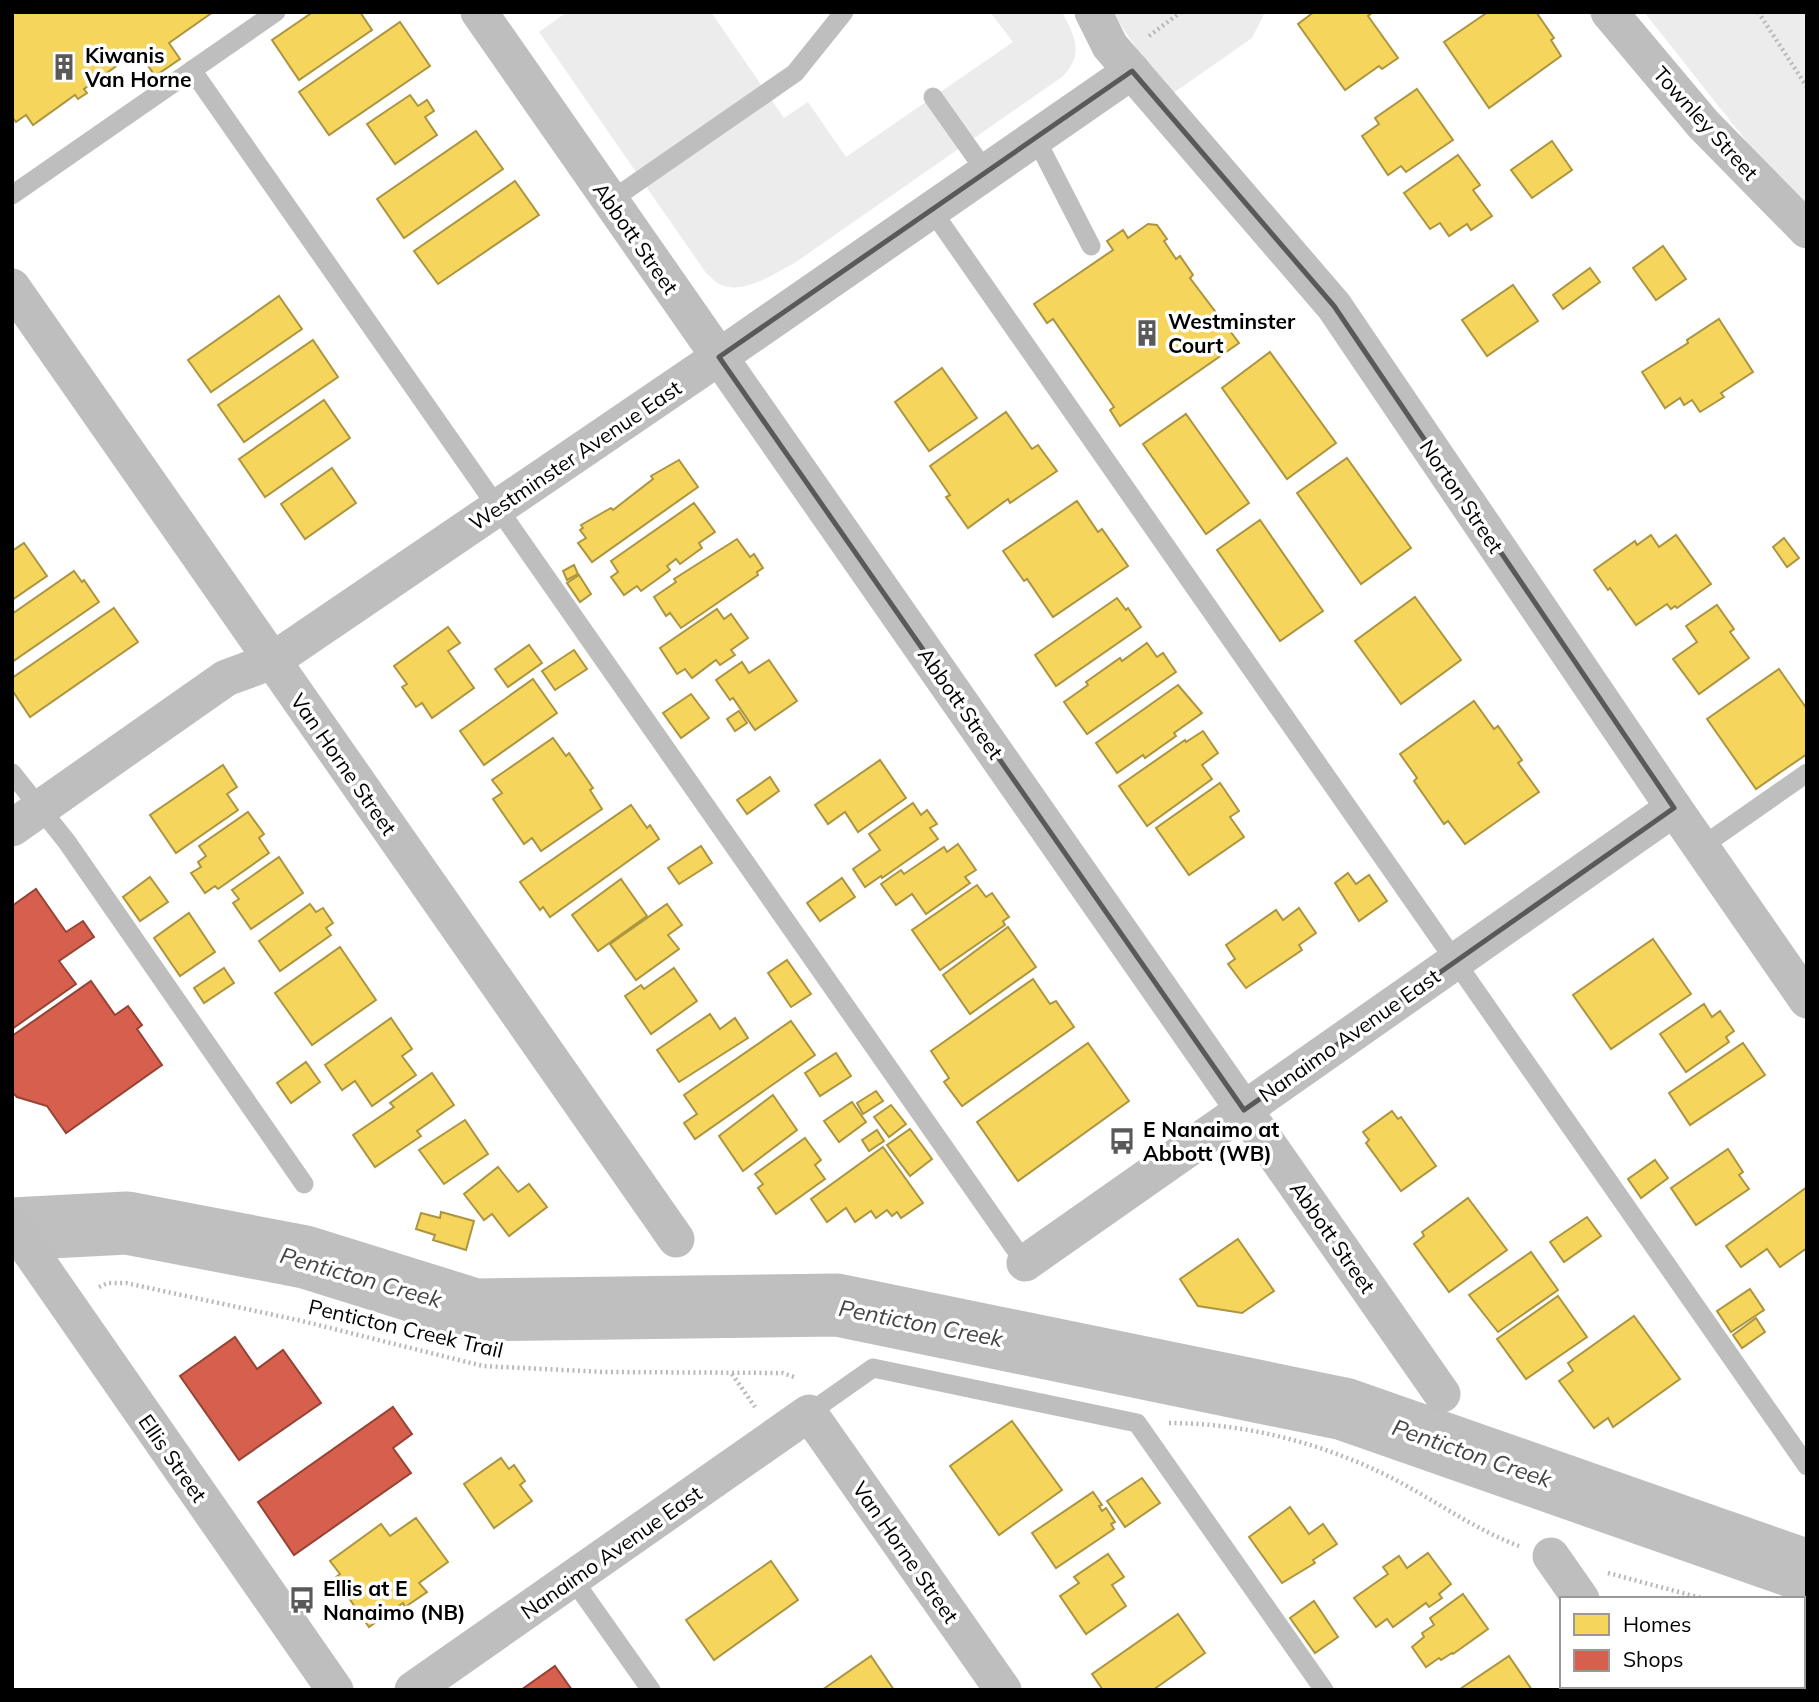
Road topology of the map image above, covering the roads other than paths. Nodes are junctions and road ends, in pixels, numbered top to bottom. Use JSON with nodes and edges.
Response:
{"nodes":[{"id":1,"x":276,"y":12,"type":"edge"},
{"id":2,"x":479,"y":12,"type":"edge"},
{"id":3,"x":844,"y":12,"type":"edge"},
{"id":4,"x":1093,"y":12,"type":"edge"},
{"id":5,"x":1609,"y":12,"type":"edge"},
{"id":6,"x":191,"y":71,"type":"junction"},
{"id":7,"x":1132,"y":71,"type":"junction"},
{"id":8,"x":933,"y":97,"type":"dead end"},
{"id":9,"x":1035,"y":137,"type":"junction"},
{"id":10,"x":986,"y":172,"type":"junction"},
{"id":11,"x":12,"y":195,"type":"edge"},
{"id":12,"x":610,"y":201,"type":"junction"},
{"id":13,"x":932,"y":209,"type":"junction"},
{"id":14,"x":1807,"y":230,"type":"edge"},
{"id":15,"x":1091,"y":246,"type":"dead end"},
{"id":16,"x":12,"y":288,"type":"edge"},
{"id":17,"x":719,"y":356,"type":"junction"},
{"id":18,"x":498,"y":507,"type":"junction"},
{"id":19,"x":272,"y":661,"type":"junction"},
{"id":20,"x":12,"y":772,"type":"edge"},
{"id":21,"x":1807,"y":773,"type":"edge"},
{"id":22,"x":1674,"y":808,"type":"junction"},
{"id":23,"x":26,"y":818,"type":"edge"},
{"id":24,"x":1701,"y":847,"type":"junction"},
{"id":25,"x":1455,"y":961,"type":"junction"},
{"id":26,"x":1807,"y":999,"type":"edge"},
{"id":27,"x":1244,"y":1110,"type":"junction"},
{"id":28,"x":304,"y":1184,"type":"dead end"},
{"id":29,"x":12,"y":1225,"type":"edge"},
{"id":30,"x":676,"y":1239,"type":"dead end"},
{"id":31,"x":1025,"y":1263,"type":"joint"},
{"id":32,"x":1442,"y":1394,"type":"dead end"},
{"id":33,"x":809,"y":1413,"type":"junction"},
{"id":34,"x":1807,"y":1466,"type":"edge"},
{"id":35,"x":1550,"y":1556,"type":"dead end"},
{"id":36,"x":572,"y":1578,"type":"junction"},
{"id":37,"x":1580,"y":1597,"type":"edge"},
{"id":38,"x":335,"y":1690,"type":"edge"},
{"id":39,"x":412,"y":1690,"type":"edge"},
{"id":40,"x":651,"y":1690,"type":"edge"},
{"id":41,"x":1003,"y":1690,"type":"edge"},
{"id":42,"x":1324,"y":1690,"type":"edge"}],
"edges":[{"from":1,"to":6,"type":"lane"},
{"from":2,"to":12,"type":"street","name":"Abbott Street"},
{"from":3,"to":12,"type":"lane"},
{"from":4,"to":7,"type":"street","name":"Norton Street"},
{"from":5,"to":14,"type":"street","name":"Townley Street"},
{"from":6,"to":11,"type":"lane"},
{"from":6,"to":18,"type":"lane"},
{"from":7,"to":9,"type":"street","name":"Westminster Avenue East"},
{"from":7,"to":22,"type":"street","name":"Norton Street"},
{"from":8,"to":10,"type":"lane"},
{"from":9,"to":10,"type":"street","name":"Westminster Avenue East"},
{"from":9,"to":15,"type":"lane"},
{"from":10,"to":13,"type":"street","name":"Westminster Avenue East"},
{"from":12,"to":17,"type":"street","name":"Abbott Street"},
{"from":13,"to":17,"type":"street","name":"Westminster Avenue East"},
{"from":13,"to":25,"type":"lane"},
{"from":16,"to":19,"type":"street","name":"Van Horne Street"},
{"from":17,"to":18,"type":"street","name":"Westminster Avenue East"},
{"from":17,"to":27,"type":"street","name":"Abbott Street"},
{"from":18,"to":19,"type":"street","name":"Westminster Avenue East"},
{"from":18,"to":31,"type":"lane"},
{"from":19,"to":23,"type":"street","name":"Westminster Avenue East"},
{"from":19,"to":30,"type":"street","name":"Van Horne Street"},
{"from":20,"to":23,"type":"lane"},
{"from":21,"to":24,"type":"lane"},
{"from":22,"to":24,"type":"street","name":"Norton Street"},
{"from":22,"to":25,"type":"street","name":"Nanaimo Avenue East"},
{"from":23,"to":28,"type":"lane"},
{"from":24,"to":26,"type":"street","name":"Norton Street"},
{"from":25,"to":27,"type":"street","name":"Nanaimo Avenue East"},
{"from":25,"to":34,"type":"lane"},
{"from":27,"to":31,"type":"street","name":"Nanaimo Avenue East"},
{"from":27,"to":32,"type":"street","name":"Abbott Street"},
{"from":29,"to":38,"type":"street","name":"Ellis Street"},
{"from":33,"to":36,"type":"street","name":"Nanaimo Avenue East"},
{"from":33,"to":41,"type":"street","name":"Van Horne Street"},
{"from":33,"to":42,"type":"lane"},
{"from":35,"to":37,"type":"street"},
{"from":36,"to":39,"type":"street","name":"Nanaimo Avenue East"},
{"from":36,"to":40,"type":"lane"}]}
